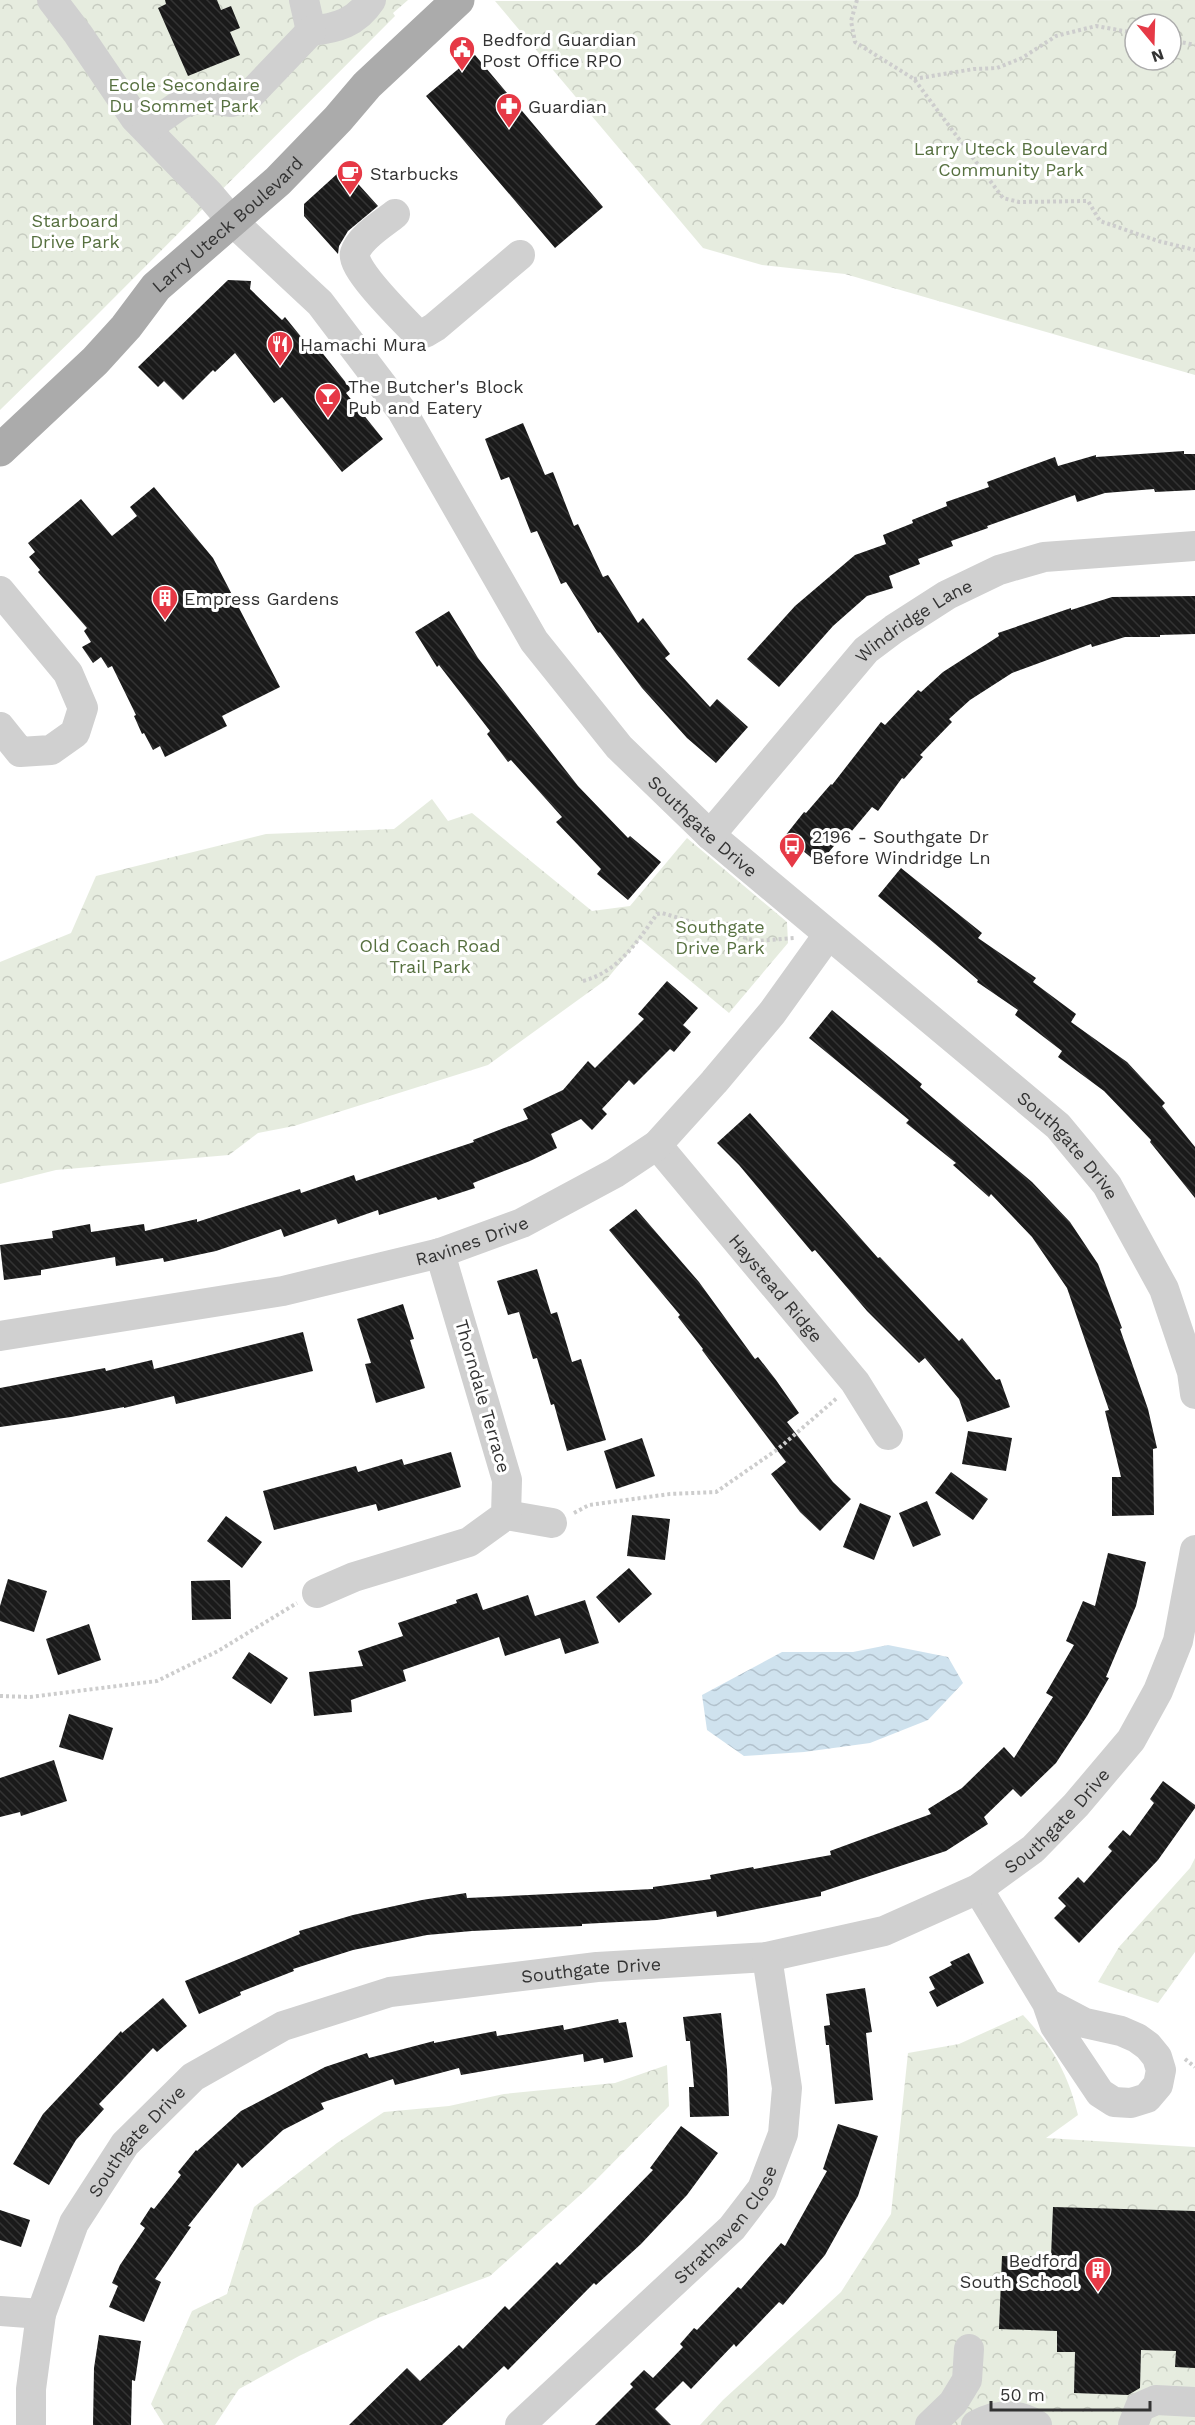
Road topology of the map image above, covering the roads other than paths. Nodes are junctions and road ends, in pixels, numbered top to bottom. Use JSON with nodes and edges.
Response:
{"nodes":[{"id":1,"x":52,"y":0,"type":"edge"},
{"id":2,"x":304,"y":0,"type":"edge"},
{"id":3,"x":371,"y":0,"type":"edge"},
{"id":4,"x":458,"y":0,"type":"edge"},
{"id":5,"x":311,"y":31,"type":"junction"},
{"id":6,"x":147,"y":128,"type":"junction"},
{"id":7,"x":395,"y":214,"type":"dead end"},
{"id":8,"x":232,"y":221,"type":"junction"},
{"id":9,"x":520,"y":255,"type":"dead end"},
{"id":10,"x":0,"y":450,"type":"edge"},
{"id":11,"x":1195,"y":546,"type":"edge"},
{"id":12,"x":0,"y":591,"type":"edge"},
{"id":13,"x":0,"y":727,"type":"edge"},
{"id":14,"x":710,"y":835,"type":"junction"},
{"id":15,"x":828,"y":935,"type":"junction"},
{"id":16,"x":657,"y":1145,"type":"junction"},
{"id":17,"x":440,"y":1253,"type":"junction"},
{"id":18,"x":0,"y":1336,"type":"edge"},
{"id":19,"x":1194,"y":1379,"type":"edge"},
{"id":20,"x":888,"y":1435,"type":"dead end"},
{"id":21,"x":506,"y":1515,"type":"junction"},
{"id":22,"x":552,"y":1523,"type":"road end"},
{"id":23,"x":1195,"y":1550,"type":"edge"},
{"id":24,"x":317,"y":1593,"type":"road end"},
{"id":25,"x":1187,"y":1645,"type":"edge"},
{"id":26,"x":978,"y":1890,"type":"junction"},
{"id":27,"x":767,"y":1957,"type":"junction"},
{"id":28,"x":1047,"y":2003,"type":"dead end"},
{"id":29,"x":0,"y":2311,"type":"edge"},
{"id":30,"x":41,"y":2314,"type":"junction"},
{"id":31,"x":969,"y":2349,"type":"dead end"},
{"id":32,"x":1195,"y":2402,"type":"edge"},
{"id":33,"x":31,"y":2425,"type":"edge"},
{"id":34,"x":520,"y":2425,"type":"edge"},
{"id":35,"x":930,"y":2425,"type":"edge"},
{"id":36,"x":976,"y":2425,"type":"edge"},
{"id":37,"x":1037,"y":2425,"type":"edge"},
{"id":38,"x":1133,"y":2425,"type":"edge"}],
"edges":[{"from":1,"to":6,"type":"street","name":"Southgate Drive"},
{"from":2,"to":5,"type":"street"},
{"from":3,"to":5,"type":"street"},
{"from":4,"to":8,"type":"main road","name":"Larry Uteck Boulevard"},
{"from":5,"to":6,"type":"street"},
{"from":6,"to":8,"type":"street","name":"Southgate Drive"},
{"from":7,"to":9,"type":"street"},
{"from":8,"to":10,"type":"main road","name":"Larry Uteck Boulevard"},
{"from":8,"to":14,"type":"street","name":"Southgate Drive"},
{"from":11,"to":14,"type":"street","name":"Windridge Lane"},
{"from":12,"to":13,"type":"street"},
{"from":14,"to":15,"type":"street","name":"Southgate Drive"},
{"from":15,"to":16,"type":"street","name":"Ravines Drive"},
{"from":15,"to":19,"type":"street","name":"Southgate Drive"},
{"from":16,"to":17,"type":"street","name":"Ravines Drive"},
{"from":16,"to":20,"type":"street","name":"Haystead Ridge"},
{"from":17,"to":18,"type":"street","name":"Ravines Drive"},
{"from":17,"to":21,"type":"street","name":"Thorndale Terrace"},
{"from":21,"to":22,"type":"street"},
{"from":21,"to":24,"type":"street"},
{"from":23,"to":25,"type":"street","name":"Southgate Drive"},
{"from":25,"to":26,"type":"street","name":"Southgate Drive"},
{"from":26,"to":27,"type":"street","name":"Southgate Drive"},
{"from":26,"to":28,"type":"street"},
{"from":27,"to":30,"type":"street","name":"Southgate Drive"},
{"from":27,"to":34,"type":"street","name":"Strathaven Close"},
{"from":29,"to":30,"type":"street"},
{"from":30,"to":33,"type":"street","name":"Southgate Drive"},
{"from":31,"to":35,"type":"street"},
{"from":32,"to":38,"type":"street"},
{"from":36,"to":37,"type":"street"}]}
